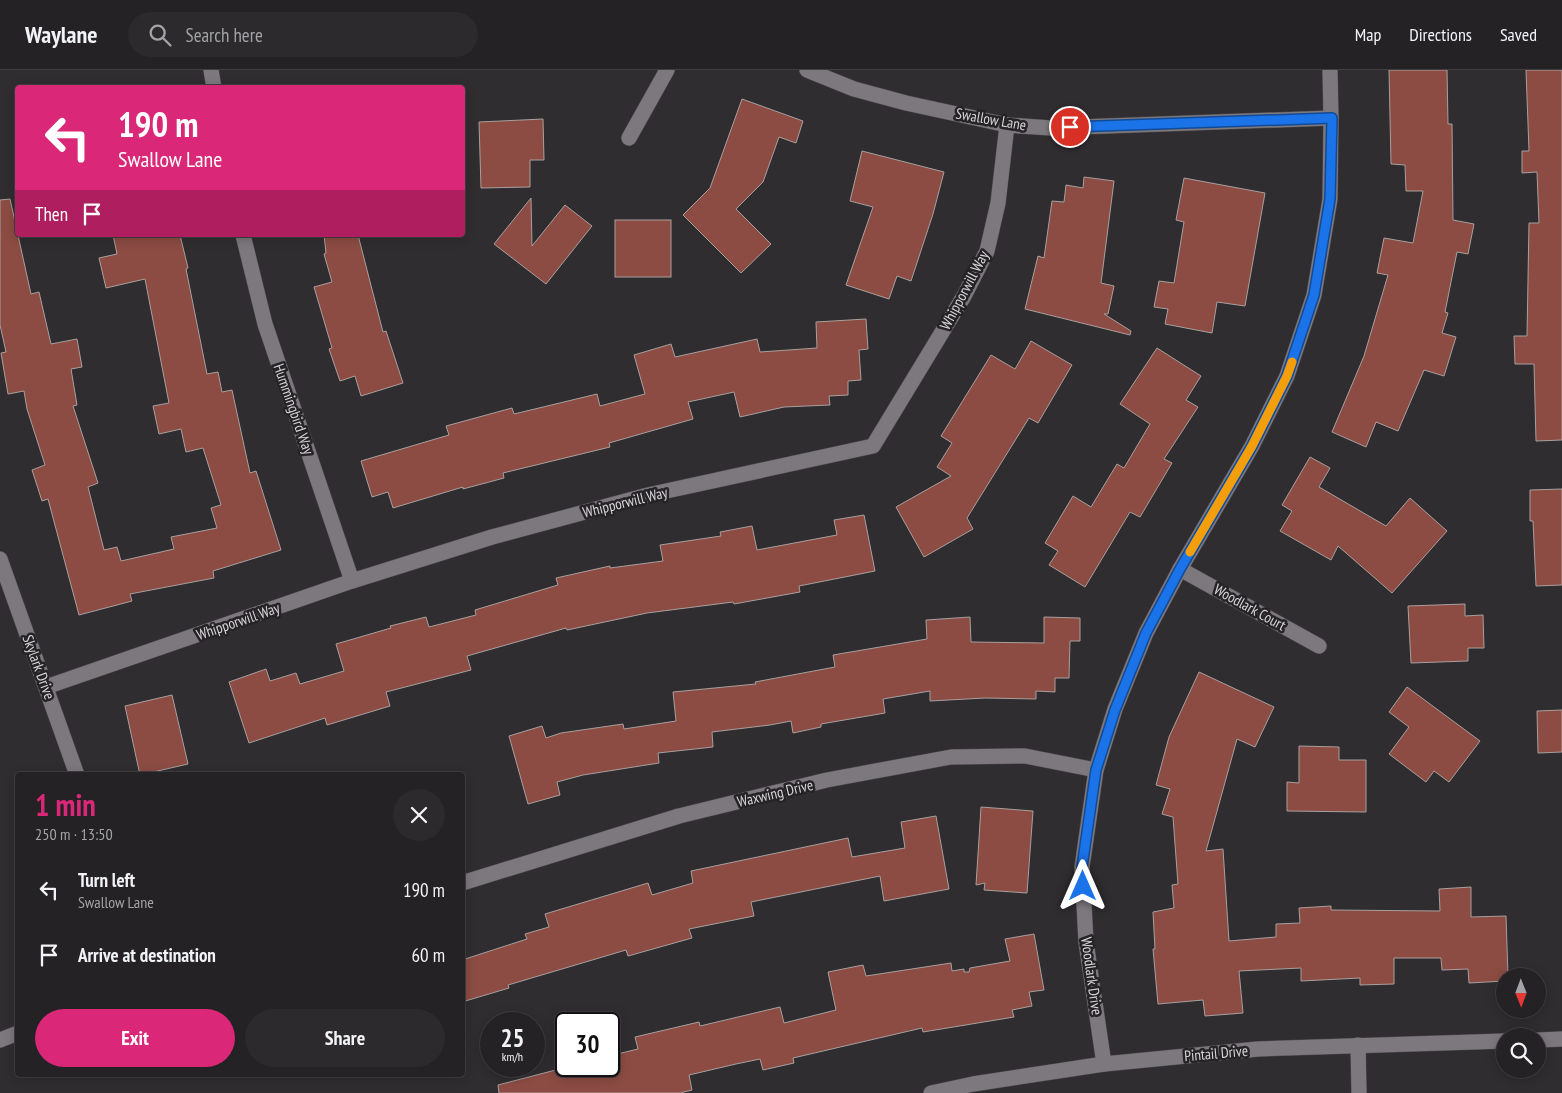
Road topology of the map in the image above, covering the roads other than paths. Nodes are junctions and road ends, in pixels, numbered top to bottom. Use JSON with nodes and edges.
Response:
{"nodes":[{"id":1,"x":211,"y":70,"type":"edge"},
{"id":2,"x":667,"y":70,"type":"edge"},
{"id":3,"x":807,"y":70,"type":"edge"},
{"id":4,"x":1330,"y":70,"type":"edge"},
{"id":5,"x":214,"y":85,"type":"edge"},
{"id":6,"x":1332,"y":118,"type":"junction"},
{"id":7,"x":1007,"y":125,"type":"junction"},
{"id":8,"x":629,"y":138,"type":"dead end"},
{"id":9,"x":243,"y":237,"type":"edge"},
{"id":10,"x":0,"y":559,"type":"edge"},
{"id":11,"x":1180,"y":569,"type":"junction"},
{"id":12,"x":352,"y":581,"type":"junction"},
{"id":13,"x":1319,"y":646,"type":"dead end"},
{"id":14,"x":46,"y":687,"type":"junction"},
{"id":15,"x":1096,"y":770,"type":"junction"},
{"id":16,"x":76,"y":772,"type":"edge"},
{"id":17,"x":465,"y":882,"type":"edge"},
{"id":18,"x":15,"y":1034,"type":"edge"},
{"id":19,"x":1562,"y":1039,"type":"edge"},
{"id":20,"x":0,"y":1040,"type":"edge"},
{"id":21,"x":1546,"y":1040,"type":"edge"},
{"id":22,"x":1496,"y":1041,"type":"edge"},
{"id":23,"x":1358,"y":1045,"type":"junction"},
{"id":24,"x":1104,"y":1064,"type":"junction"},
{"id":25,"x":930,"y":1093,"type":"edge"},
{"id":26,"x":1359,"y":1093,"type":"edge"}],
"edges":[{"from":1,"to":5,"type":"street"},
{"from":2,"to":8,"type":"street"},
{"from":3,"to":7,"type":"street","name":"Swallow Lane"},
{"from":4,"to":6,"type":"street","name":"Woodlark Drive"},
{"from":6,"to":7,"type":"street","name":"Swallow Lane"},
{"from":6,"to":11,"type":"street","name":"Woodlark Drive"},
{"from":7,"to":12,"type":"street","name":"Whipporwill Way"},
{"from":9,"to":12,"type":"street","name":"Hummingbird Way"},
{"from":10,"to":14,"type":"street","name":"Skylark Drive"},
{"from":11,"to":13,"type":"street","name":"Woodlark Court"},
{"from":11,"to":15,"type":"street","name":"Woodlark Drive"},
{"from":12,"to":14,"type":"street","name":"Whipporwill Way"},
{"from":14,"to":16,"type":"street","name":"Skylark Drive"},
{"from":15,"to":17,"type":"street","name":"Waxwing Drive"},
{"from":15,"to":24,"type":"street","name":"Woodlark Drive"},
{"from":18,"to":20,"type":"street"},
{"from":19,"to":21,"type":"street"},
{"from":22,"to":23,"type":"street","name":"Pintail Drive"},
{"from":23,"to":24,"type":"street","name":"Pintail Drive"},
{"from":23,"to":26,"type":"street"},
{"from":24,"to":25,"type":"street","name":"Pintail Drive"}]}
